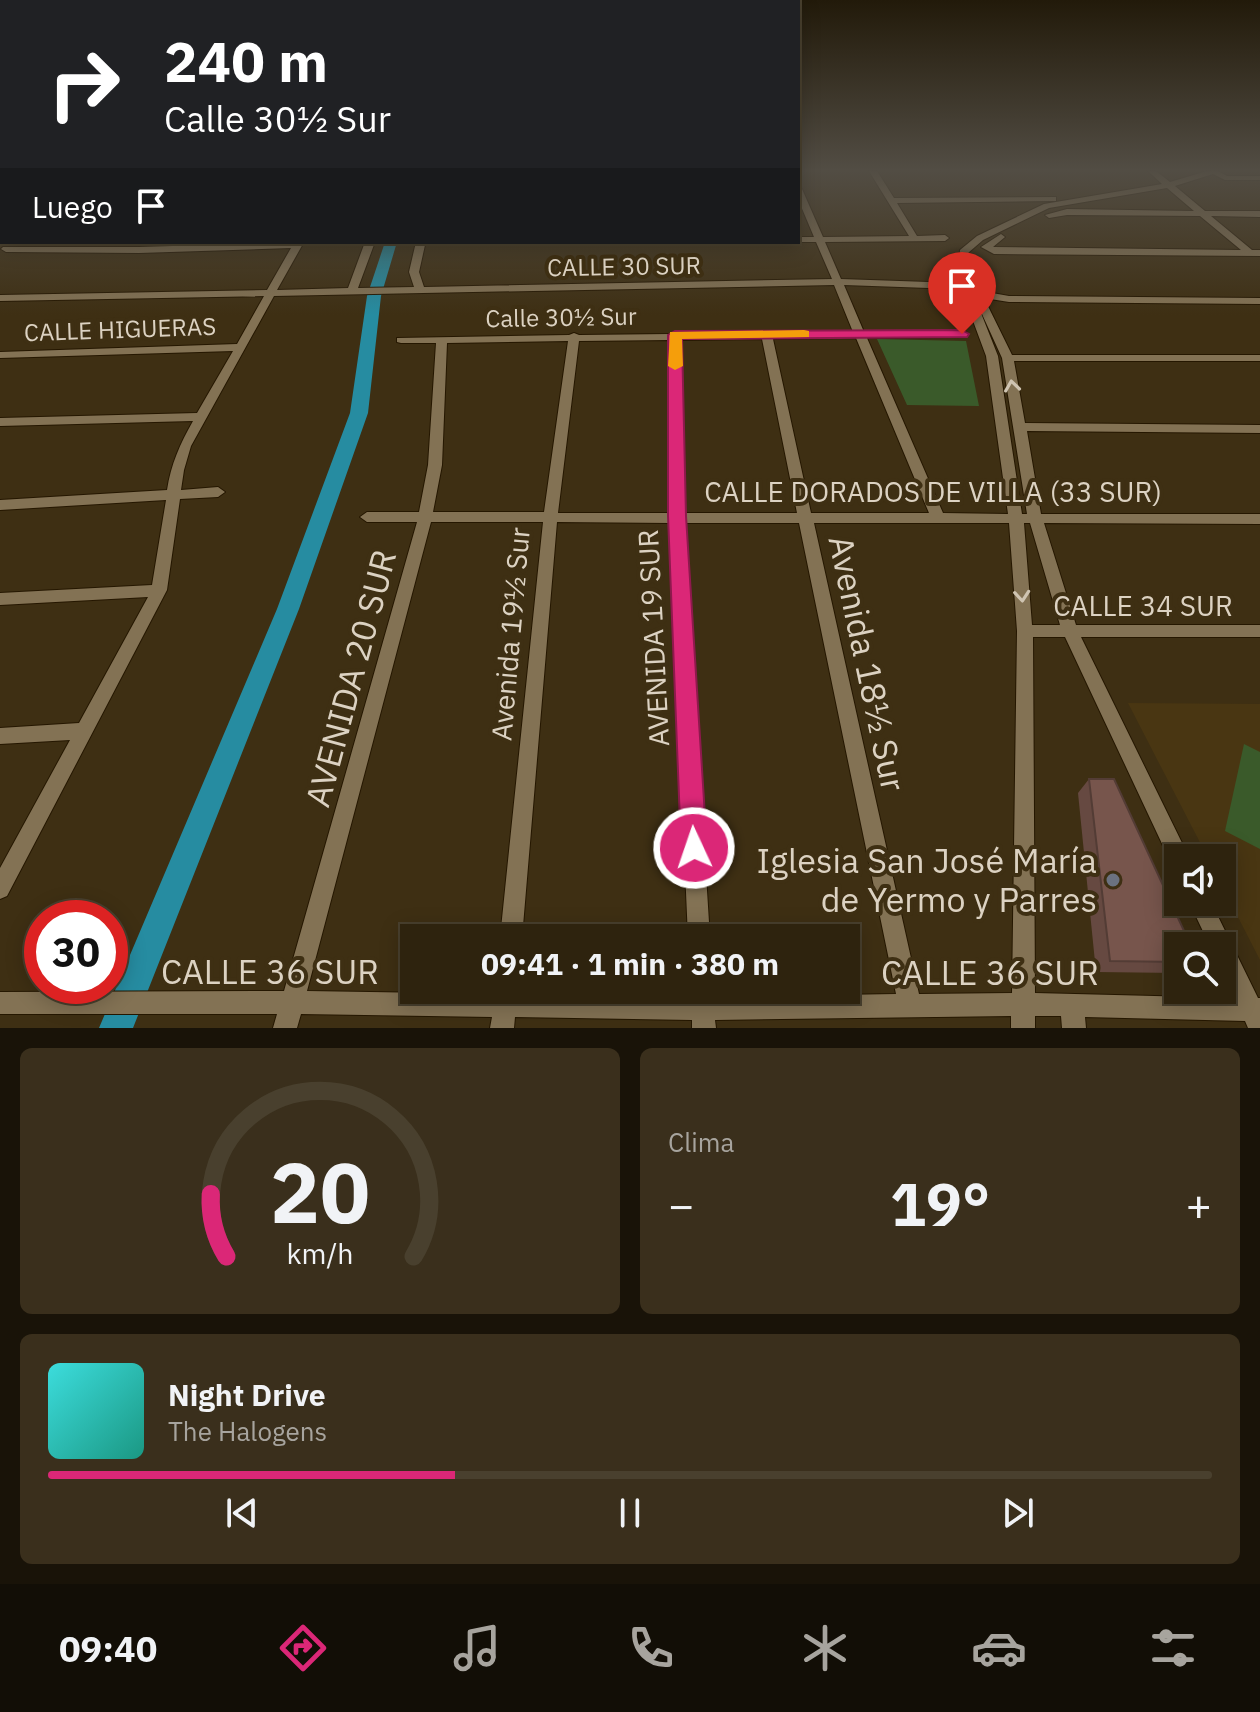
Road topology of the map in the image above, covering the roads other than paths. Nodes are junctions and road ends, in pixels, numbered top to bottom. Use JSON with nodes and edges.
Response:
{"nodes":[{"id":1,"x":810,"y":219,"type":"edge"},
{"id":2,"x":902,"y":219,"type":"edge"},
{"id":3,"x":1020,"y":219,"type":"edge"},
{"id":4,"x":1038,"y":219,"type":"edge"},
{"id":5,"x":1210,"y":219,"type":"edge"},
{"id":6,"x":945,"y":238,"type":"dead end"},
{"id":7,"x":915,"y":239,"type":"junction"},
{"id":8,"x":800,"y":240,"type":"edge"},
{"id":9,"x":819,"y":240,"type":"junction"},
{"id":10,"x":298,"y":244,"type":"edge"},
{"id":11,"x":369,"y":244,"type":"edge"},
{"id":12,"x":421,"y":244,"type":"edge"},
{"id":13,"x":3,"y":250,"type":"edge"},
{"id":14,"x":1255,"y":253,"type":"edge"},
{"id":15,"x":1260,"y":262,"type":"edge"},
{"id":16,"x":837,"y":282,"type":"junction"},
{"id":17,"x":420,"y":290,"type":"junction"},
{"id":18,"x":352,"y":291,"type":"junction"},
{"id":19,"x":270,"y":292,"type":"junction"},
{"id":20,"x":972,"y":292,"type":"junction"},
{"id":21,"x":0,"y":298,"type":"edge"},
{"id":22,"x":1260,"y":301,"type":"edge"},
{"id":23,"x":766,"y":334,"type":"junction"},
{"id":24,"x":962,"y":334,"type":"dead end"},
{"id":25,"x":675,"y":335,"type":"junction"},
{"id":26,"x":859,"y":335,"type":"junction"},
{"id":27,"x":574,"y":336,"type":"junction"},
{"id":28,"x":442,"y":339,"type":"junction"},
{"id":29,"x":401,"y":340,"type":"dead end"},
{"id":30,"x":242,"y":347,"type":"junction"},
{"id":31,"x":0,"y":355,"type":"edge"},
{"id":32,"x":1008,"y":358,"type":"junction"},
{"id":33,"x":1260,"y":358,"type":"edge"},
{"id":34,"x":200,"y":417,"type":"junction"},
{"id":35,"x":0,"y":422,"type":"edge"},
{"id":36,"x":1018,"y":427,"type":"junction"},
{"id":37,"x":1260,"y":429,"type":"edge"},
{"id":38,"x":218,"y":492,"type":"dead end"},
{"id":39,"x":176,"y":494,"type":"junction"},
{"id":40,"x":0,"y":505,"type":"edge"},
{"id":41,"x":551,"y":516,"type":"junction"},
{"id":42,"x":677,"y":516,"type":"junction"},
{"id":43,"x":367,"y":517,"type":"dead end"},
{"id":44,"x":425,"y":517,"type":"junction"},
{"id":45,"x":806,"y":517,"type":"junction"},
{"id":46,"x":938,"y":518,"type":"junction"},
{"id":47,"x":1026,"y":518,"type":"junction"},
{"id":48,"x":1260,"y":519,"type":"edge"},
{"id":49,"x":159,"y":590,"type":"junction"},
{"id":50,"x":0,"y":599,"type":"edge"},
{"id":51,"x":1025,"y":631,"type":"junction"},
{"id":52,"x":1070,"y":631,"type":"junction"},
{"id":53,"x":1260,"y":631,"type":"edge"},
{"id":54,"x":85,"y":731,"type":"junction"},
{"id":55,"x":0,"y":736,"type":"edge"},
{"id":56,"x":1172,"y":844,"type":"edge"},
{"id":57,"x":0,"y":889,"type":"edge"},
{"id":58,"x":512,"y":924,"type":"edge"},
{"id":59,"x":698,"y":924,"type":"edge"},
{"id":60,"x":1236,"y":976,"type":"edge"},
{"id":61,"x":292,"y":1002,"type":"junction"},
{"id":62,"x":0,"y":1003,"type":"edge"},
{"id":63,"x":1023,"y":1004,"type":"junction"},
{"id":64,"x":910,"y":1005,"type":"junction"},
{"id":65,"x":504,"y":1009,"type":"edge"},
{"id":66,"x":703,"y":1009,"type":"edge"},
{"id":67,"x":1257,"y":1016,"type":"edge"},
{"id":68,"x":1073,"y":1017,"type":"edge"},
{"id":69,"x":285,"y":1028,"type":"edge"},
{"id":70,"x":1023,"y":1028,"type":"edge"}],
"edges":[{"from":1,"to":9,"type":"street"},
{"from":2,"to":7,"type":"street"},
{"from":3,"to":20,"type":"street"},
{"from":4,"to":14,"type":"street"},
{"from":5,"to":14,"type":"street"},
{"from":6,"to":7,"type":"street"},
{"from":7,"to":9,"type":"street"},
{"from":8,"to":9,"type":"street"},
{"from":9,"to":16,"type":"street"},
{"from":10,"to":13,"type":"street"},
{"from":10,"to":19,"type":"street"},
{"from":11,"to":18,"type":"street"},
{"from":12,"to":17,"type":"street"},
{"from":14,"to":15,"type":"street"},
{"from":16,"to":17,"type":"street","name":"CALLE 30 SUR"},
{"from":16,"to":20,"type":"street","name":"CALLE 30 SUR"},
{"from":16,"to":26,"type":"street"},
{"from":17,"to":18,"type":"street","name":"CALLE 30 SUR"},
{"from":18,"to":19,"type":"street","name":"CALLE 30 SUR"},
{"from":19,"to":21,"type":"street","name":"CALLE 30 SUR"},
{"from":19,"to":30,"type":"street"},
{"from":20,"to":22,"type":"street","name":"CALLE 30 SUR"},
{"from":20,"to":32,"type":"street"},
{"from":20,"to":47,"type":"street"},
{"from":23,"to":25,"type":"street","name":"Calle 30½ Sur"},
{"from":23,"to":26,"type":"street","name":"Calle 30½ Sur"},
{"from":23,"to":45,"type":"street","name":"Avenida 18½ Sur"},
{"from":24,"to":26,"type":"street","name":"Calle 30½ Sur"},
{"from":25,"to":27,"type":"street","name":"Calle 30½ Sur"},
{"from":25,"to":42,"type":"street","name":"AVENIDA 19 SUR"},
{"from":26,"to":46,"type":"street"},
{"from":27,"to":28,"type":"street","name":"Calle 30½ Sur"},
{"from":27,"to":41,"type":"street","name":"Avenida 19½ Sur"},
{"from":28,"to":29,"type":"street","name":"Calle 30½ Sur"},
{"from":28,"to":44,"type":"street","name":"AVENIDA 20 SUR"},
{"from":30,"to":31,"type":"street","name":"CALLE HIGUERAS"},
{"from":30,"to":34,"type":"street"},
{"from":32,"to":33,"type":"street"},
{"from":36,"to":32,"type":"street","one_way":true},
{"from":34,"to":35,"type":"street"},
{"from":34,"to":39,"type":"street"},
{"from":36,"to":37,"type":"street"},
{"from":36,"to":47,"type":"street"},
{"from":38,"to":39,"type":"street"},
{"from":39,"to":40,"type":"street"},
{"from":39,"to":49,"type":"street"},
{"from":41,"to":42,"type":"street","name":"CALLE DORADOS DE VILLA (33 SUR)"},
{"from":41,"to":44,"type":"street","name":"CALLE DORADOS DE VILLA (33 SUR)"},
{"from":41,"to":58,"type":"street","name":"Avenida 19½ Sur"},
{"from":42,"to":45,"type":"street","name":"CALLE DORADOS DE VILLA (33 SUR)"},
{"from":42,"to":59,"type":"street","name":"AVENIDA 19 SUR"},
{"from":43,"to":44,"type":"street","name":"CALLE DORADOS DE VILLA (33 SUR)"},
{"from":44,"to":61,"type":"street","name":"AVENIDA 20 SUR"},
{"from":45,"to":46,"type":"street","name":"CALLE DORADOS DE VILLA (33 SUR)"},
{"from":45,"to":64,"type":"street","name":"Avenida 18½ Sur"},
{"from":46,"to":47,"type":"street","name":"CALLE DORADOS DE VILLA (33 SUR)"},
{"from":47,"to":48,"type":"street","name":"CALLE DORADOS DE VILLA (33 SUR)"},
{"from":47,"to":51,"type":"street","one_way":true},
{"from":47,"to":52,"type":"street"},
{"from":49,"to":50,"type":"street"},
{"from":49,"to":54,"type":"street"},
{"from":51,"to":52,"type":"street","name":"CALLE 34 SUR"},
{"from":51,"to":63,"type":"street"},
{"from":52,"to":53,"type":"street","name":"CALLE 34 SUR"},
{"from":52,"to":56,"type":"street"},
{"from":54,"to":55,"type":"street"},
{"from":54,"to":57,"type":"street"},
{"from":60,"to":67,"type":"street"},
{"from":61,"to":62,"type":"street","name":"CALLE 36 SUR"},
{"from":61,"to":65,"type":"street","name":"CALLE 36 SUR"},
{"from":61,"to":69,"type":"street","name":"AVENIDA 20 SUR"},
{"from":63,"to":64,"type":"street","name":"CALLE 36 SUR"},
{"from":63,"to":68,"type":"street","name":"CALLE 36 SUR"},
{"from":63,"to":70,"type":"street"},
{"from":64,"to":66,"type":"street","name":"CALLE 36 SUR"},
{"from":65,"to":66,"type":"street","name":"CALLE 36 SUR"},
{"from":67,"to":68,"type":"street","name":"CALLE 36 SUR"}]}
